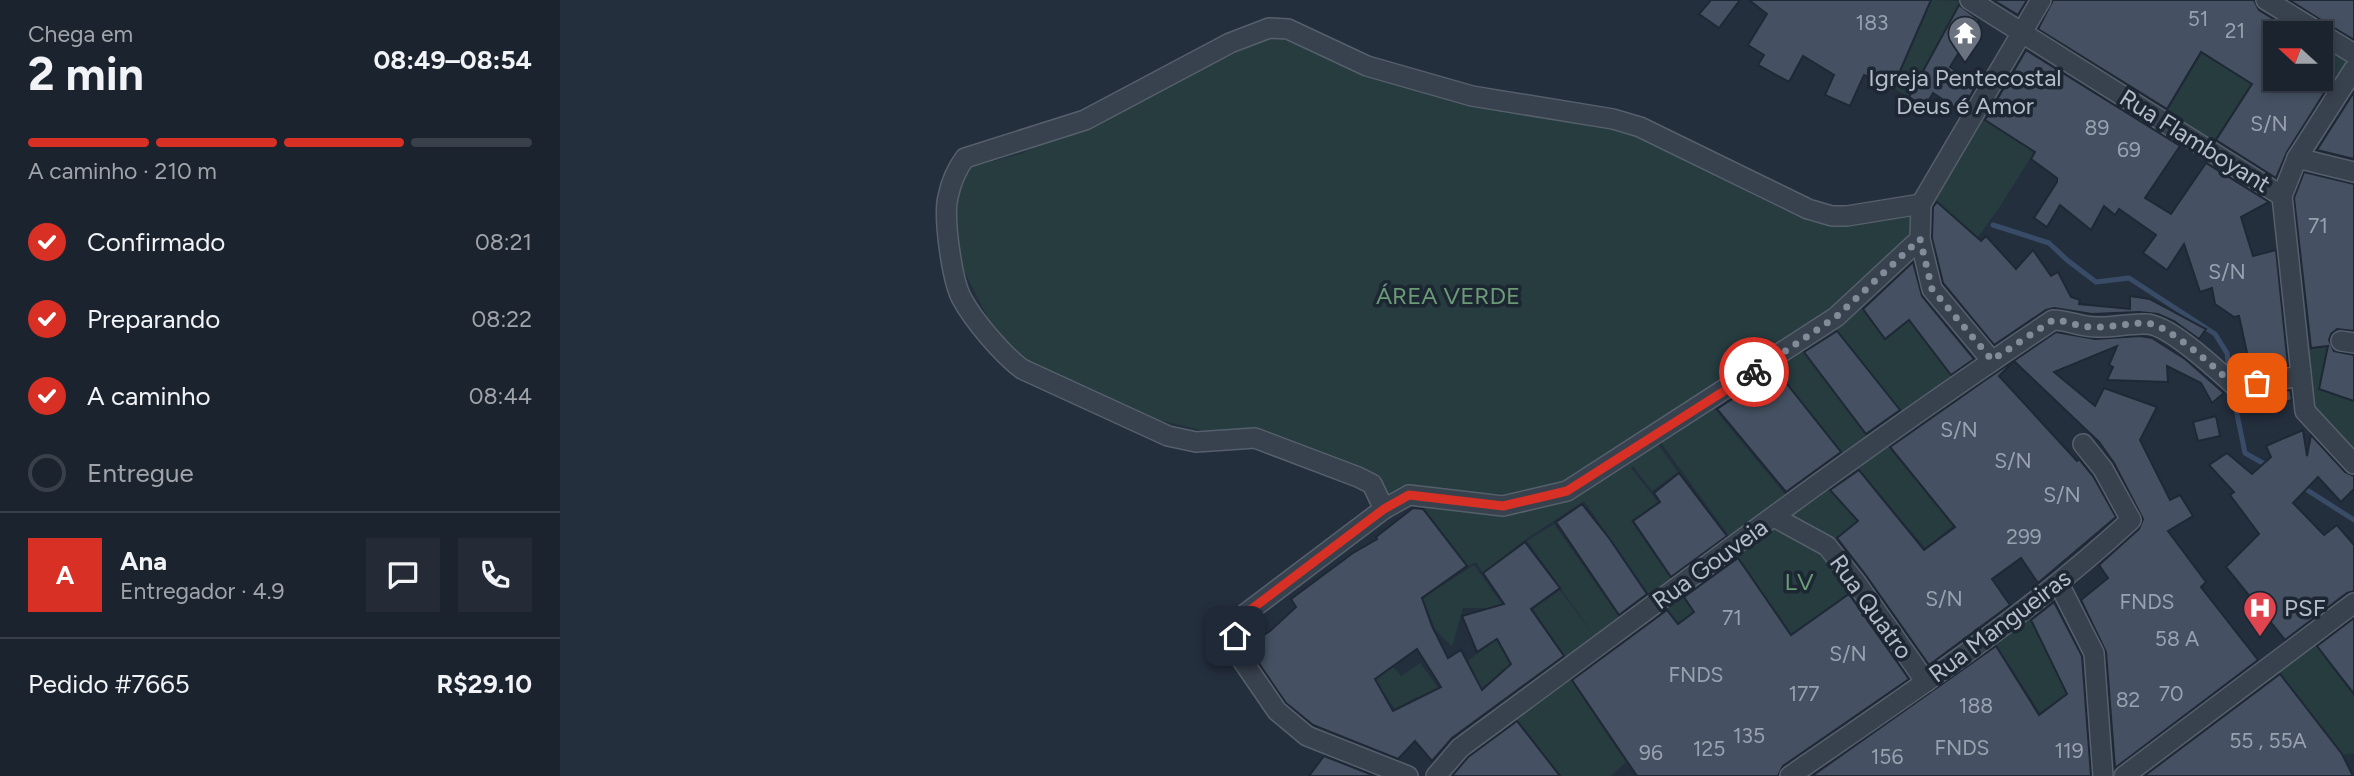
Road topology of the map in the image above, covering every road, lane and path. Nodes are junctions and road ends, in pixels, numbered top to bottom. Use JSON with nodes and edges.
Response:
{"nodes":[{"id":1,"x":1970,"y":0,"type":"edge"},
{"id":2,"x":2041,"y":0,"type":"edge"},
{"id":3,"x":2266,"y":0,"type":"edge"},
{"id":4,"x":2300,"y":21,"type":"edge"},
{"id":5,"x":2022,"y":32,"type":"junction"},
{"id":6,"x":2333,"y":41,"type":"edge"},
{"id":7,"x":2354,"y":54,"type":"edge"},
{"id":8,"x":2354,"y":69,"type":"edge"},
{"id":9,"x":2297,"y":158,"type":"junction"},
{"id":10,"x":2354,"y":172,"type":"edge"},
{"id":11,"x":2282,"y":196,"type":"junction"},
{"id":12,"x":1920,"y":204,"type":"junction"},
{"id":13,"x":1920,"y":239,"type":"junction"},
{"id":14,"x":1992,"y":360,"type":"junction"},
{"id":15,"x":2301,"y":376,"type":"junction"},
{"id":16,"x":2084,"y":444,"type":"dead end"},
{"id":17,"x":2354,"y":464,"type":"edge"},
{"id":18,"x":1384,"y":509,"type":"junction"},
{"id":19,"x":1774,"y":517,"type":"junction"},
{"id":20,"x":2059,"y":584,"type":"junction"},
{"id":21,"x":2354,"y":603,"type":"edge"},
{"id":22,"x":1926,"y":682,"type":"junction"},
{"id":23,"x":1408,"y":776,"type":"edge"},
{"id":24,"x":1436,"y":776,"type":"edge"},
{"id":25,"x":1790,"y":776,"type":"edge"},
{"id":26,"x":2103,"y":776,"type":"edge"},
{"id":27,"x":2124,"y":776,"type":"edge"}],
"edges":[{"from":1,"to":5,"type":"street","name":"Rua Flamboyant"},
{"from":2,"to":5,"type":"street"},
{"from":3,"to":4,"type":"street"},
{"from":5,"to":11,"type":"street","name":"Rua Flamboyant"},
{"from":5,"to":12,"type":"street"},
{"from":6,"to":7,"type":"street"},
{"from":8,"to":9,"type":"street"},
{"from":9,"to":10,"type":"street"},
{"from":9,"to":11,"type":"street"},
{"from":11,"to":15,"type":"street","name":"Rua Flamboyant"},
{"from":12,"to":13,"type":"street"},
{"from":12,"to":18,"type":"street"},
{"from":13,"to":14,"type":"street"},
{"from":13,"to":18,"type":"street"},
{"from":14,"to":15,"type":"street","name":"Rua Gouveia"},
{"from":14,"to":19,"type":"street","name":"Rua Gouveia"},
{"from":15,"to":17,"type":"street","name":"Rua Flamboyant"},
{"from":16,"to":20,"type":"street","name":"Rua Mangueiras"},
{"from":18,"to":23,"type":"street"},
{"from":19,"to":22,"type":"street","name":"Rua Quatro"},
{"from":19,"to":24,"type":"street","name":"Rua Gouveia"},
{"from":20,"to":22,"type":"street","name":"Rua Mangueiras"},
{"from":20,"to":26,"type":"street"},
{"from":21,"to":27,"type":"street"},
{"from":22,"to":25,"type":"street","name":"Rua Mangueiras"}]}
